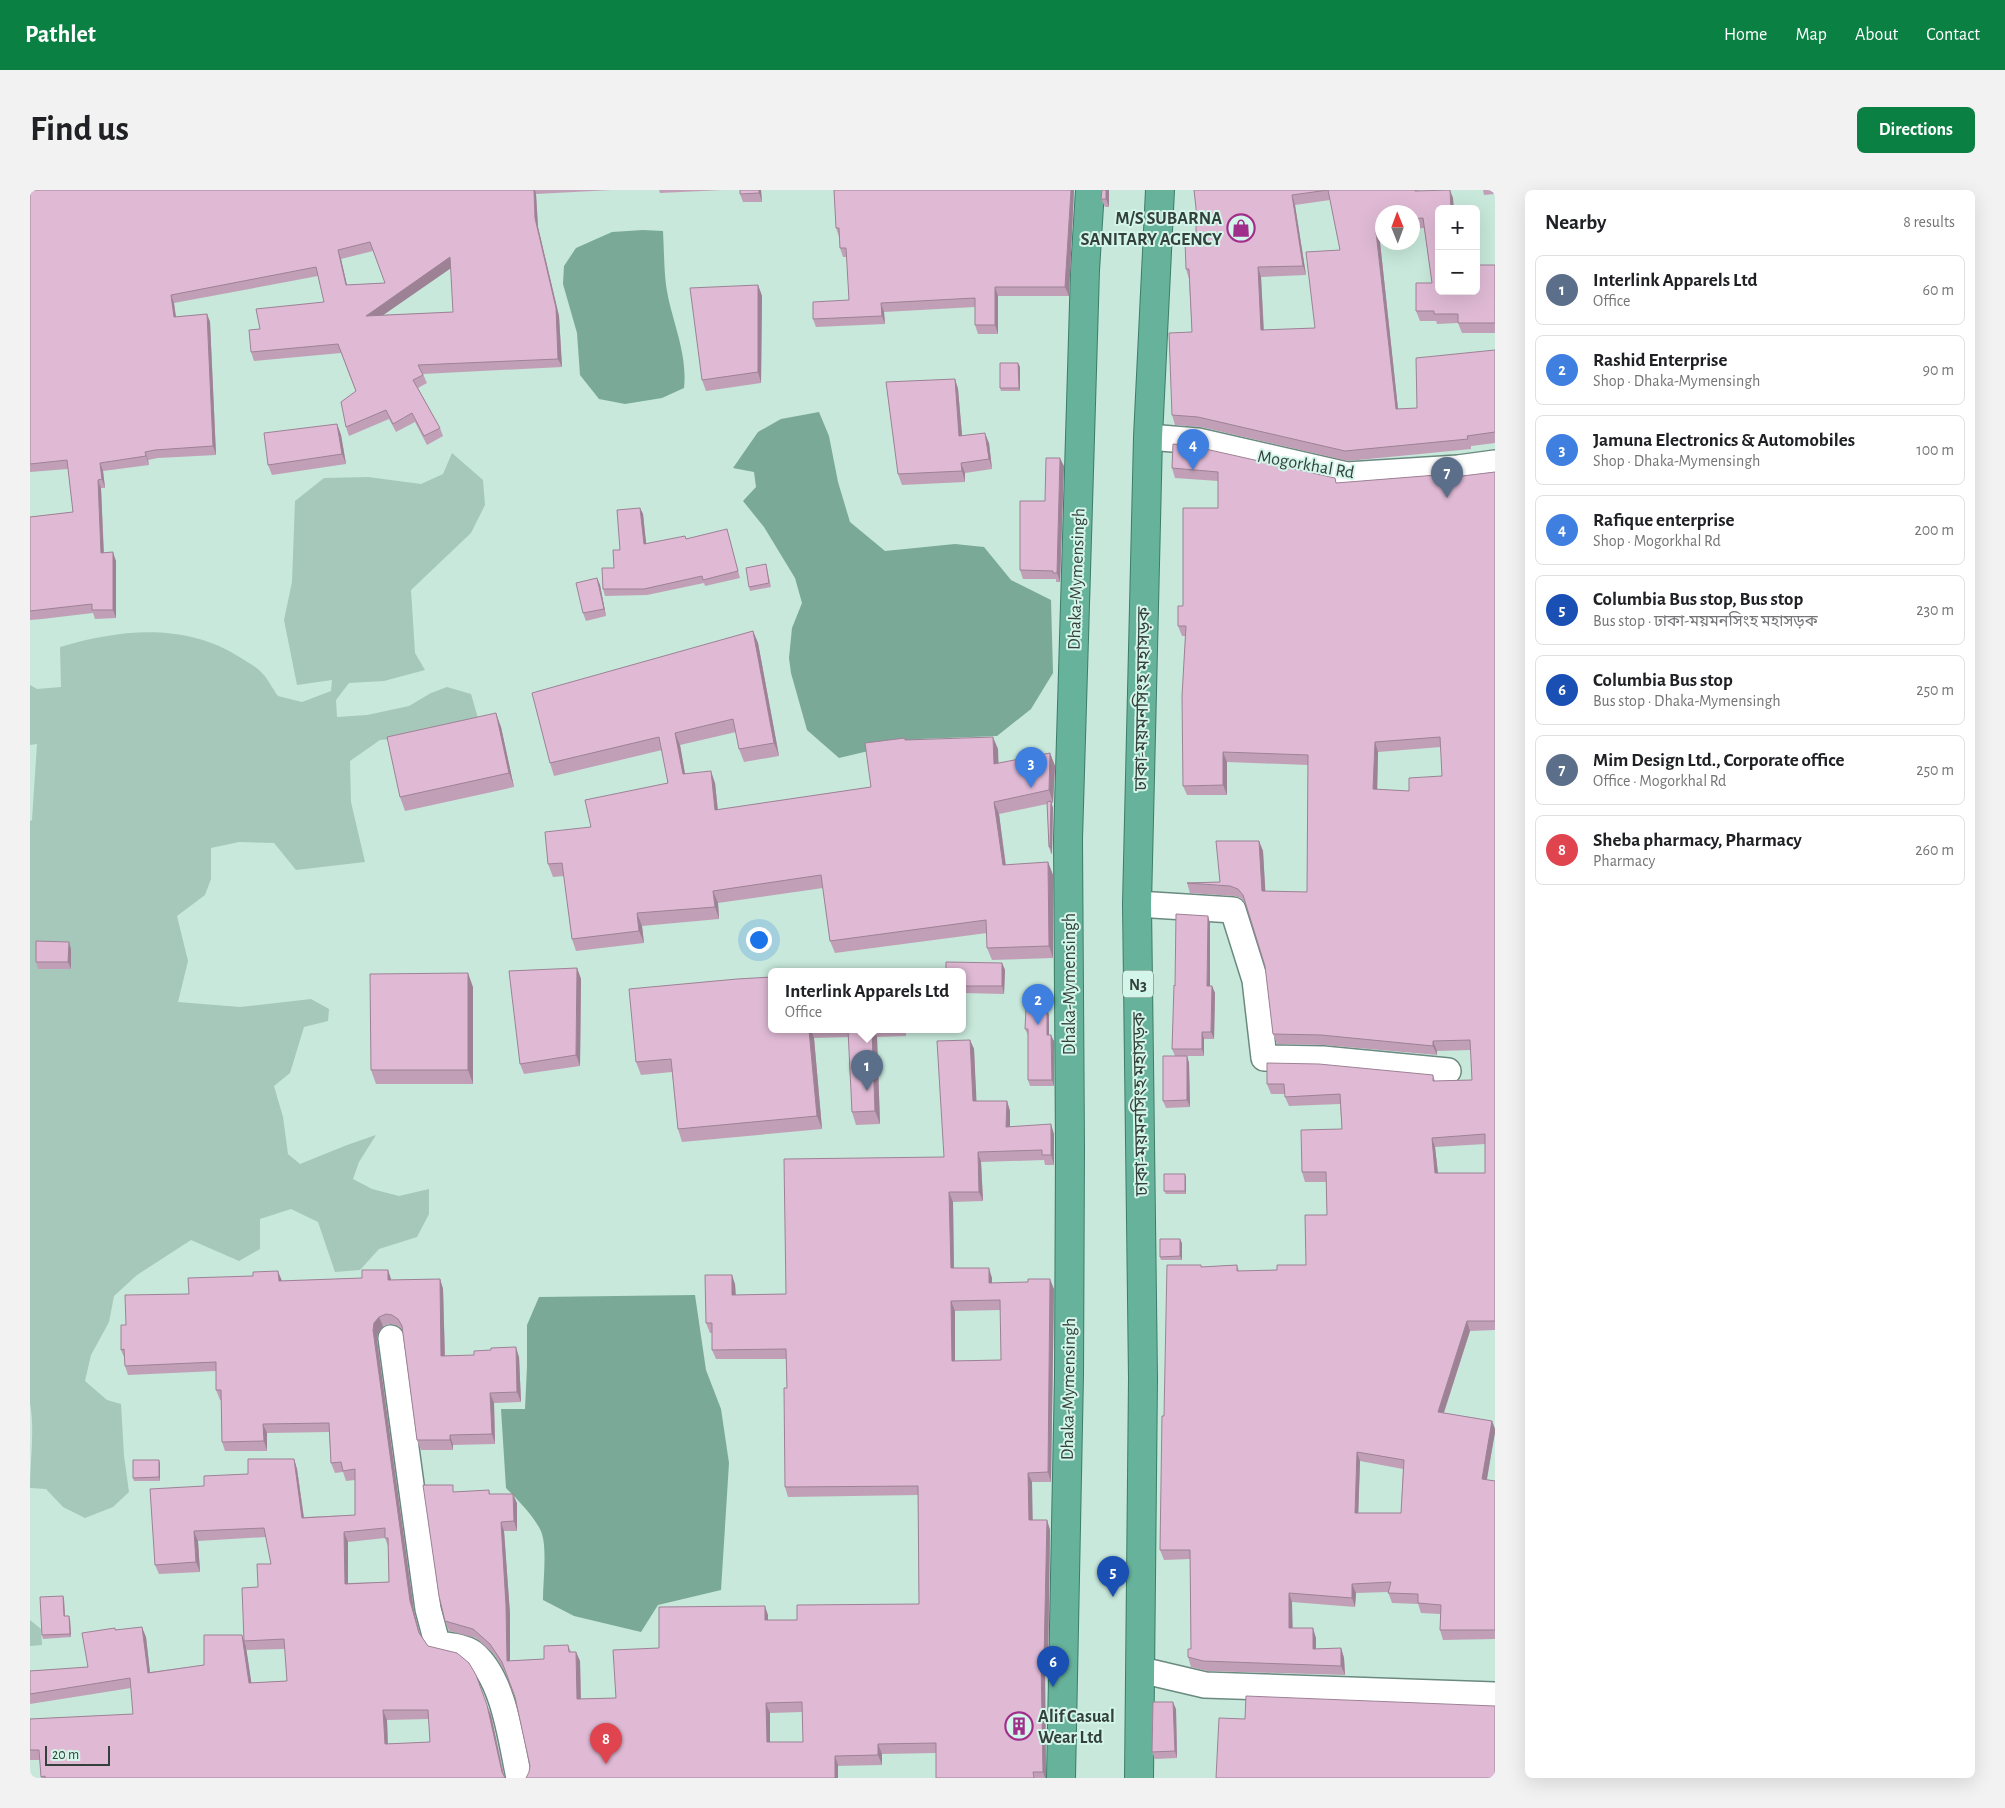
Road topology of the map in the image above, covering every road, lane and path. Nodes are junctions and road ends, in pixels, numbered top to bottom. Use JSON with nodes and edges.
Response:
{"nodes":[{"id":1,"x":1090,"y":190,"type":"edge"},
{"id":2,"x":1160,"y":190,"type":"edge"},
{"id":3,"x":1148,"y":437,"type":"junction"},
{"id":4,"x":1495,"y":463,"type":"edge"},
{"id":5,"x":1137,"y":904,"type":"junction"},
{"id":6,"x":1448,"y":1072,"type":"dead end"},
{"id":7,"x":391,"y":1338,"type":"dead end"},
{"id":8,"x":1141,"y":1670,"type":"junction"},
{"id":9,"x":1495,"y":1695,"type":"edge"},
{"id":10,"x":519,"y":1778,"type":"edge"},
{"id":11,"x":1061,"y":1778,"type":"edge"},
{"id":12,"x":1140,"y":1778,"type":"edge"}],
"edges":[{"from":1,"to":11,"type":"highway","name":"Dhaka-Mymensingh"},
{"from":2,"to":3,"type":"highway","name":"ঢাকা-ময়মনসিংহ মহাসড়ক","number":"N3"},
{"from":3,"to":4,"type":"street","name":"Mogorkhal Rd"},
{"from":3,"to":5,"type":"highway","name":"ঢাকা-ময়মনসিংহ মহাসড়ক","number":"N3"},
{"from":5,"to":6,"type":"street"},
{"from":5,"to":8,"type":"highway","name":"ঢাকা-ময়মনসিংহ মহাসড়ক","number":"N3"},
{"from":7,"to":10,"type":"street"},
{"from":8,"to":9,"type":"street"},
{"from":8,"to":12,"type":"highway","name":"ঢাকা-ময়মনসিংহ মহাসড়ক","number":"N3"}]}
